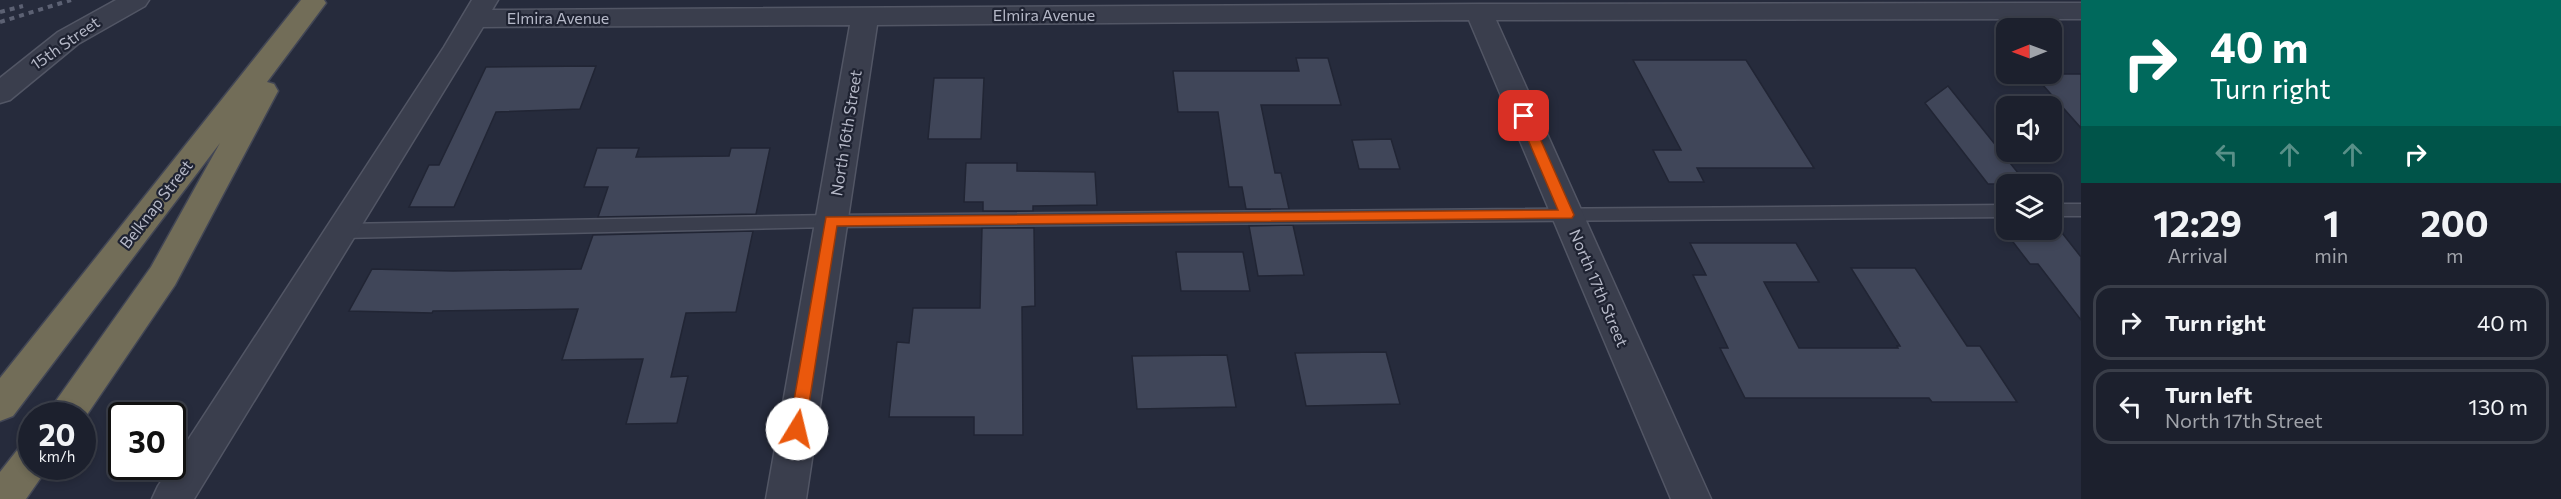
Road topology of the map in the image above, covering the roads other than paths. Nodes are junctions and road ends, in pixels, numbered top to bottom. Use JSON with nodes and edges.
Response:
{"nodes":[{"id":1,"x":136,"y":0,"type":"edge"},
{"id":2,"x":314,"y":1,"type":"edge"},
{"id":3,"x":1270,"y":7,"type":"edge"},
{"id":4,"x":480,"y":9,"type":"edge"},
{"id":5,"x":2081,"y":11,"type":"edge"},
{"id":6,"x":1479,"y":12,"type":"junction"},
{"id":7,"x":865,"y":16,"type":"junction"},
{"id":8,"x":0,"y":93,"type":"edge"},
{"id":9,"x":2062,"y":210,"type":"edge"},
{"id":10,"x":2081,"y":210,"type":"edge"},
{"id":11,"x":1996,"y":211,"type":"edge"},
{"id":12,"x":1567,"y":215,"type":"junction"},
{"id":13,"x":831,"y":221,"type":"junction"},
{"id":14,"x":342,"y":231,"type":"junction"},
{"id":15,"x":76,"y":402,"type":"edge"},
{"id":16,"x":0,"y":405,"type":"edge"},
{"id":17,"x":18,"y":479,"type":"edge"},
{"id":18,"x":2,"y":499,"type":"edge"},
{"id":19,"x":172,"y":499,"type":"edge"},
{"id":20,"x":786,"y":499,"type":"edge"},
{"id":21,"x":1690,"y":499,"type":"edge"}],
"edges":[{"from":1,"to":8,"type":"street","name":"15th Street"},
{"from":2,"to":15,"type":"highway","name":"Belknap Street"},
{"from":2,"to":16,"type":"highway","name":"Belknap Street"},
{"from":3,"to":6,"type":"street","name":"Elmira Avenue"},
{"from":3,"to":7,"type":"street","name":"Elmira Avenue"},
{"from":4,"to":7,"type":"street","name":"Elmira Avenue"},
{"from":4,"to":14,"type":"street"},
{"from":5,"to":6,"type":"street","name":"Elmira Avenue"},
{"from":6,"to":12,"type":"street","name":"North 17th Street"},
{"from":7,"to":13,"type":"street","name":"North 16th Street"},
{"from":9,"to":10,"type":"lane"},
{"from":11,"to":12,"type":"lane"},
{"from":12,"to":13,"type":"lane"},
{"from":12,"to":21,"type":"street","name":"North 17th Street"},
{"from":13,"to":14,"type":"lane"},
{"from":13,"to":20,"type":"street","name":"North 16th Street"},
{"from":14,"to":19,"type":"street"},
{"from":17,"to":18,"type":"highway"}]}
